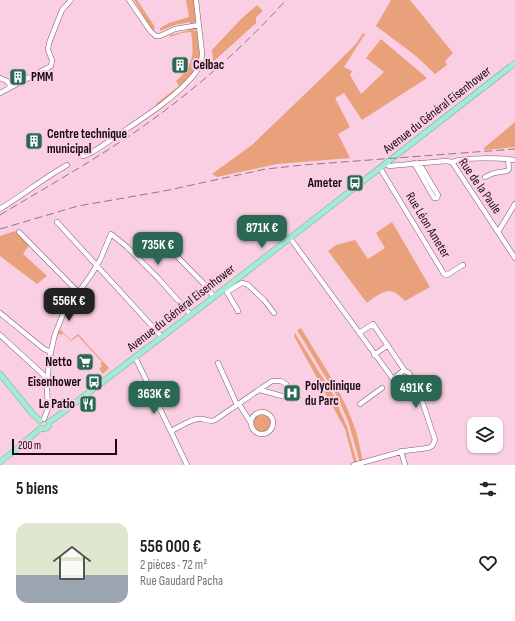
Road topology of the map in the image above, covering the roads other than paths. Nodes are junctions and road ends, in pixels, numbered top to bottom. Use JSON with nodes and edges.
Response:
{"nodes":[{"id":1,"x":71,"y":0,"type":"edge"},
{"id":2,"x":129,"y":0,"type":"edge"},
{"id":3,"x":196,"y":0,"type":"edge"},
{"id":4,"x":199,"y":25,"type":"junction"},
{"id":5,"x":515,"y":64,"type":"edge"},
{"id":6,"x":0,"y":78,"type":"edge"},
{"id":7,"x":11,"y":86,"type":"junction"},
{"id":8,"x":0,"y":92,"type":"edge"},
{"id":9,"x":83,"y":156,"type":"dead end"},
{"id":10,"x":508,"y":159,"type":"junction"},
{"id":11,"x":515,"y":160,"type":"edge"},
{"id":12,"x":452,"y":162,"type":"junction"},
{"id":13,"x":417,"y":163,"type":"junction"},
{"id":14,"x":386,"y":164,"type":"junction"},
{"id":15,"x":67,"y":165,"type":"dead end"},
{"id":16,"x":380,"y":168,"type":"junction"},
{"id":17,"x":485,"y":177,"type":"dead end"},
{"id":18,"x":515,"y":204,"type":"edge"},
{"id":19,"x":0,"y":209,"type":"edge"},
{"id":20,"x":57,"y":222,"type":"dead end"},
{"id":21,"x":20,"y":232,"type":"dead end"},
{"id":22,"x":498,"y":232,"type":"junction"},
{"id":23,"x":290,"y":238,"type":"junction"},
{"id":24,"x":164,"y":239,"type":"dead end"},
{"id":25,"x":515,"y":258,"type":"edge"},
{"id":26,"x":97,"y":265,"type":"junction"},
{"id":27,"x":463,"y":265,"type":"dead end"},
{"id":28,"x":226,"y":290,"type":"junction"},
{"id":29,"x":78,"y":292,"type":"junction"},
{"id":30,"x":214,"y":297,"type":"junction"},
{"id":31,"x":238,"y":311,"type":"dead end"},
{"id":32,"x":0,"y":313,"type":"edge"},
{"id":33,"x":274,"y":313,"type":"dead end"},
{"id":34,"x":190,"y":315,"type":"junction"},
{"id":35,"x":359,"y":333,"type":"junction"},
{"id":36,"x":0,"y":335,"type":"edge"},
{"id":37,"x":162,"y":337,"type":"junction"},
{"id":38,"x":388,"y":345,"type":"junction"},
{"id":39,"x":51,"y":352,"type":"junction"},
{"id":40,"x":374,"y":355,"type":"junction"},
{"id":41,"x":135,"y":357,"type":"junction"},
{"id":42,"x":218,"y":363,"type":"dead end"},
{"id":43,"x":406,"y":371,"type":"junction"},
{"id":44,"x":0,"y":374,"type":"edge"},
{"id":45,"x":48,"y":379,"type":"junction"},
{"id":46,"x":382,"y":388,"type":"dead end"},
{"id":47,"x":260,"y":390,"type":"junction"},
{"id":48,"x":286,"y":397,"type":"junction"},
{"id":49,"x":293,"y":399,"type":"dead end"},
{"id":50,"x":238,"y":404,"type":"junction"},
{"id":51,"x":360,"y":404,"type":"dead end"},
{"id":52,"x":44,"y":420,"type":"junction"},
{"id":53,"x":251,"y":423,"type":"junction"},
{"id":54,"x":41,"y":428,"type":"junction"},
{"id":55,"x":171,"y":431,"type":"junction"},
{"id":56,"x":402,"y":451,"type":"junction"},
{"id":57,"x":0,"y":462,"type":"edge"},
{"id":58,"x":187,"y":465,"type":"edge"},
{"id":59,"x":355,"y":465,"type":"edge"},
{"id":60,"x":405,"y":465,"type":"edge"}],
"edges":[{"from":1,"to":7,"type":"street"},
{"from":2,"to":4,"type":"street"},
{"from":3,"to":4,"type":"street"},
{"from":4,"to":9,"type":"street"},
{"from":5,"to":14,"type":"main road","name":"Avenue du Général Eisenhower"},
{"from":6,"to":7,"type":"street"},
{"from":7,"to":8,"type":"street"},
{"from":10,"to":11,"type":"street"},
{"from":10,"to":12,"type":"street"},
{"from":10,"to":17,"type":"street"},
{"from":12,"to":13,"type":"street","name":"Rue de la Paule"},
{"from":12,"to":22,"type":"street","name":"Rue de la Paule"},
{"from":13,"to":13,"type":"street"},
{"from":13,"to":14,"type":"street","name":"Rue de la Paule"},
{"from":14,"to":16,"type":"main road","name":"Avenue du Général Eisenhower"},
{"from":15,"to":19,"type":"street"},
{"from":16,"to":23,"type":"main road","name":"Avenue du Général Eisenhower"},
{"from":16,"to":27,"type":"street","name":"Rue Léon Ameter"},
{"from":18,"to":22,"type":"street"},
{"from":20,"to":26,"type":"street"},
{"from":21,"to":29,"type":"street"},
{"from":22,"to":25,"type":"street","name":"Rue de la Paule"},
{"from":23,"to":28,"type":"main road","name":"Avenue du Général Eisenhower"},
{"from":23,"to":35,"type":"street"},
{"from":24,"to":30,"type":"street"},
{"from":26,"to":29,"type":"street"},
{"from":26,"to":34,"type":"street"},
{"from":26,"to":37,"type":"street"},
{"from":28,"to":30,"type":"main road","name":"Avenue du Général Eisenhower"},
{"from":28,"to":31,"type":"street"},
{"from":28,"to":33,"type":"street"},
{"from":29,"to":39,"type":"street"},
{"from":30,"to":34,"type":"main road","name":"Avenue du Général Eisenhower"},
{"from":32,"to":39,"type":"street"},
{"from":34,"to":37,"type":"main road","name":"Avenue du Général Eisenhower"},
{"from":35,"to":38,"type":"street"},
{"from":35,"to":40,"type":"street"},
{"from":36,"to":45,"type":"street"},
{"from":37,"to":41,"type":"main road","name":"Avenue du Général Eisenhower"},
{"from":38,"to":40,"type":"street"},
{"from":38,"to":43,"type":"street"},
{"from":39,"to":45,"type":"street"},
{"from":40,"to":43,"type":"street"},
{"from":41,"to":52,"type":"main road","name":"Avenue du Général Eisenhower"},
{"from":41,"to":55,"type":"street"},
{"from":42,"to":50,"type":"street"},
{"from":43,"to":56,"type":"street"},
{"from":44,"to":52,"type":"main road"},
{"from":45,"to":52,"type":"street"},
{"from":46,"to":51,"type":"street"},
{"from":47,"to":48,"type":"street"},
{"from":47,"to":48,"type":"street"},
{"from":47,"to":50,"type":"street"},
{"from":48,"to":49,"type":"street"},
{"from":50,"to":53,"type":"street"},
{"from":50,"to":55,"type":"street"},
{"from":52,"to":54,"type":"main road"},
{"from":52,"to":54,"type":"main road","name":"Avenue du Général Eisenhower"},
{"from":53,"to":53,"type":"street"},
{"from":54,"to":57,"type":"main road","name":"Avenue du Général Eisenhower"},
{"from":55,"to":58,"type":"street"},
{"from":56,"to":59,"type":"street"},
{"from":56,"to":60,"type":"street"}]}
